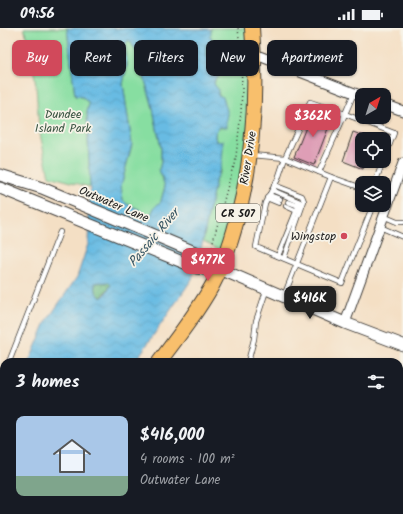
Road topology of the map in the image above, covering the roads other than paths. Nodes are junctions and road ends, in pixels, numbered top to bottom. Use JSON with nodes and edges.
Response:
{"nodes":[{"id":1,"x":252,"y":28,"type":"edge"},
{"id":2,"x":253,"y":40,"type":"edge"},
{"id":3,"x":259,"y":56,"type":"edge"},
{"id":4,"x":255,"y":76,"type":"edge"},
{"id":5,"x":355,"y":93,"type":"edge"},
{"id":6,"x":355,"y":99,"type":"edge"},
{"id":7,"x":391,"y":107,"type":"edge"},
{"id":8,"x":403,"y":111,"type":"edge"},
{"id":9,"x":345,"y":114,"type":"junction"},
{"id":10,"x":391,"y":141,"type":"edge"},
{"id":11,"x":250,"y":154,"type":"junction"},
{"id":12,"x":285,"y":158,"type":"junction"},
{"id":13,"x":403,"y":163,"type":"edge"},
{"id":14,"x":319,"y":172,"type":"junction"},
{"id":15,"x":0,"y":175,"type":"edge"},
{"id":16,"x":331,"y":177,"type":"junction"},
{"id":17,"x":274,"y":185,"type":"junction"},
{"id":18,"x":355,"y":186,"type":"edge"},
{"id":19,"x":0,"y":188,"type":"edge"},
{"id":20,"x":391,"y":188,"type":"edge"},
{"id":21,"x":269,"y":194,"type":"junction"},
{"id":22,"x":279,"y":201,"type":"dead end"},
{"id":23,"x":287,"y":204,"type":"dead end"},
{"id":24,"x":298,"y":208,"type":"junction"},
{"id":25,"x":370,"y":212,"type":"edge"},
{"id":26,"x":384,"y":212,"type":"edge"},
{"id":27,"x":383,"y":216,"type":"junction"},
{"id":28,"x":403,"y":222,"type":"edge"},
{"id":29,"x":380,"y":227,"type":"junction"},
{"id":30,"x":60,"y":232,"type":"dead end"},
{"id":31,"x":403,"y":237,"type":"edge"},
{"id":32,"x":278,"y":256,"type":"junction"},
{"id":33,"x":284,"y":258,"type":"junction"},
{"id":34,"x":296,"y":264,"type":"junction"},
{"id":35,"x":220,"y":269,"type":"junction"},
{"id":36,"x":267,"y":288,"type":"junction"},
{"id":37,"x":284,"y":296,"type":"junction"},
{"id":38,"x":346,"y":323,"type":"junction"},
{"id":39,"x":403,"y":345,"type":"edge"},
{"id":40,"x":11,"y":358,"type":"edge"},
{"id":41,"x":166,"y":358,"type":"edge"},
{"id":42,"x":249,"y":358,"type":"edge"}],
"edges":[{"from":1,"to":2,"type":"main road","name":"River Drive","number":"CR 507"},
{"from":3,"to":5,"type":"street"},
{"from":4,"to":11,"type":"main road","name":"River Drive","number":"CR 507"},
{"from":6,"to":9,"type":"lane"},
{"from":7,"to":8,"type":"street"},
{"from":9,"to":10,"type":"lane"},
{"from":9,"to":12,"type":"lane"},
{"from":9,"to":14,"type":"lane"},
{"from":11,"to":12,"type":"lane"},
{"from":11,"to":35,"type":"main road","name":"River Drive","number":"CR 507"},
{"from":12,"to":14,"type":"lane"},
{"from":12,"to":17,"type":"lane"},
{"from":13,"to":20,"type":"street"},
{"from":14,"to":16,"type":"lane"},
{"from":15,"to":35,"type":"street","name":"Outwater Lane"},
{"from":16,"to":18,"type":"lane"},
{"from":16,"to":34,"type":"lane"},
{"from":17,"to":21,"type":"lane"},
{"from":17,"to":33,"type":"lane"},
{"from":19,"to":35,"type":"street","name":"Outwater Lane"},
{"from":21,"to":22,"type":"lane"},
{"from":21,"to":24,"type":"lane"},
{"from":21,"to":32,"type":"lane"},
{"from":23,"to":24,"type":"lane"},
{"from":24,"to":32,"type":"lane"},
{"from":25,"to":34,"type":"lane"},
{"from":26,"to":27,"type":"street"},
{"from":27,"to":28,"type":"lane"},
{"from":27,"to":29,"type":"street"},
{"from":29,"to":31,"type":"lane"},
{"from":29,"to":38,"type":"street"},
{"from":30,"to":40,"type":"lane"},
{"from":32,"to":33,"type":"lane"},
{"from":33,"to":34,"type":"lane"},
{"from":34,"to":37,"type":"lane"},
{"from":35,"to":36,"type":"street","name":"Outwater Lane"},
{"from":35,"to":41,"type":"main road","name":"River Drive","number":"CR 507"},
{"from":36,"to":37,"type":"street","name":"Outwater Lane"},
{"from":36,"to":42,"type":"lane"},
{"from":37,"to":38,"type":"street","name":"Outwater Lane"},
{"from":38,"to":39,"type":"street","name":"Outwater Lane"}]}
